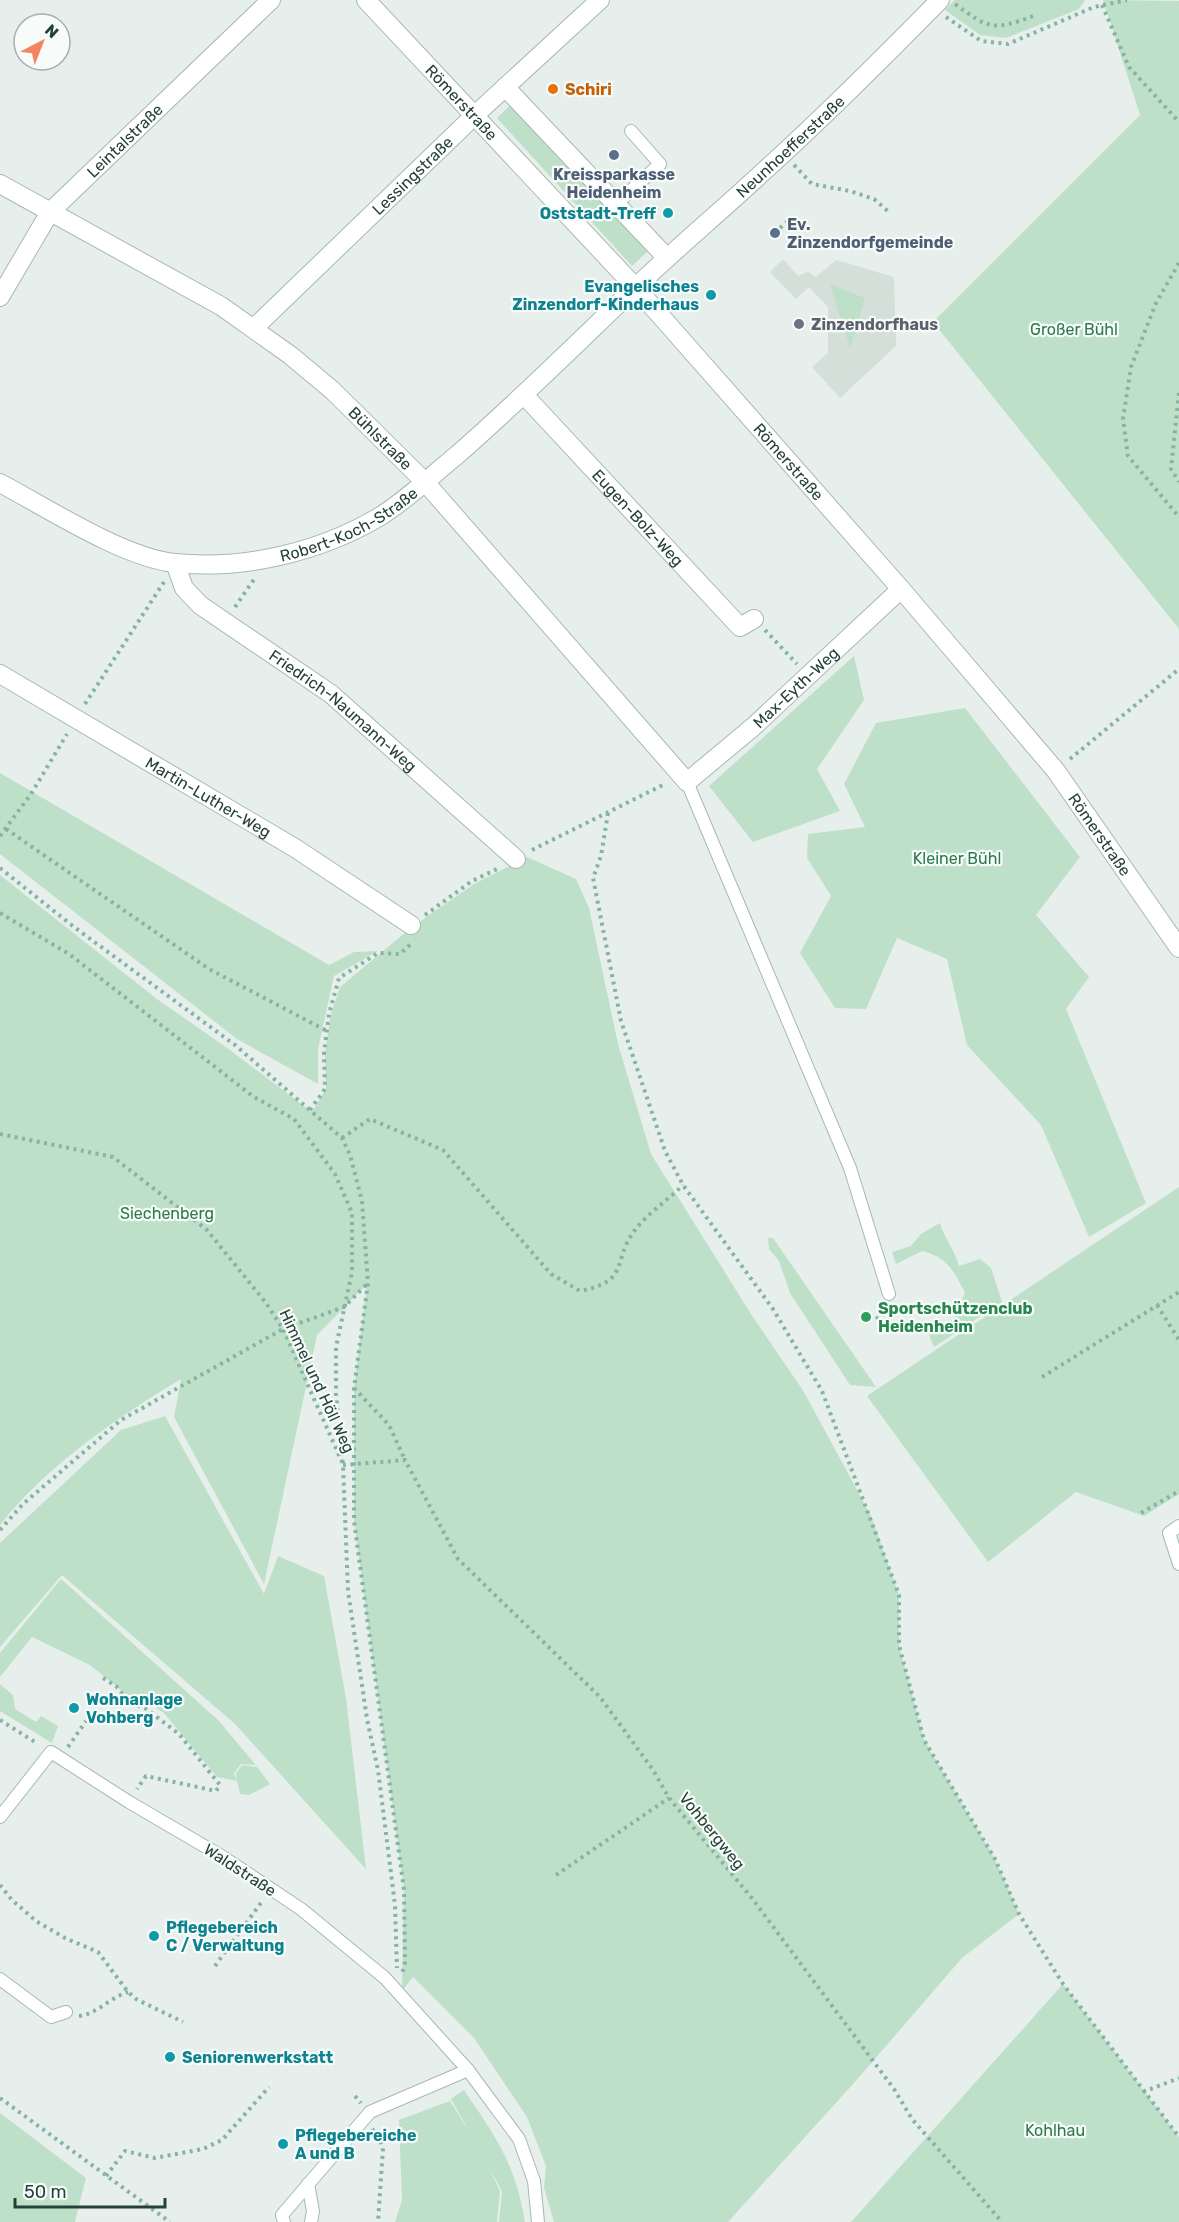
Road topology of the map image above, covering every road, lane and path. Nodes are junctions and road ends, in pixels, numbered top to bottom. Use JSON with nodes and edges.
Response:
{"nodes":[{"id":1,"x":271,"y":0,"type":"edge"},
{"id":2,"x":366,"y":0,"type":"edge"},
{"id":3,"x":600,"y":0,"type":"edge"},
{"id":4,"x":1127,"y":0,"type":"edge"},
{"id":5,"x":937,"y":2,"type":"edge"},
{"id":6,"x":1102,"y":5,"type":"junction"},
{"id":7,"x":1033,"y":16,"type":"dead end"},
{"id":8,"x":505,"y":87,"type":"junction"},
{"id":9,"x":475,"y":115,"type":"junction"},
{"id":10,"x":1179,"y":122,"type":"edge"},
{"id":11,"x":631,"y":131,"type":"dead end"},
{"id":12,"x":783,"y":154,"type":"junction"},
{"id":13,"x":0,"y":184,"type":"edge"},
{"id":14,"x":615,"y":205,"type":"junction"},
{"id":15,"x":50,"y":212,"type":"junction"},
{"id":16,"x":890,"y":213,"type":"dead end"},
{"id":17,"x":788,"y":221,"type":"dead end"},
{"id":18,"x":780,"y":228,"type":"dead end"},
{"id":19,"x":667,"y":258,"type":"junction"},
{"id":20,"x":1179,"y":263,"type":"edge"},
{"id":21,"x":636,"y":288,"type":"junction"},
{"id":22,"x":0,"y":297,"type":"edge"},
{"id":23,"x":254,"y":328,"type":"junction"},
{"id":24,"x":1179,"y":393,"type":"edge"},
{"id":25,"x":525,"y":396,"type":"junction"},
{"id":26,"x":424,"y":482,"type":"junction"},
{"id":27,"x":1179,"y":482,"type":"edge"},
{"id":28,"x":0,"y":483,"type":"edge"},
{"id":29,"x":1179,"y":517,"type":"edge"},
{"id":30,"x":269,"y":558,"type":"junction"},
{"id":31,"x":175,"y":563,"type":"junction"},
{"id":32,"x":901,"y":589,"type":"junction"},
{"id":33,"x":754,"y":619,"type":"joint"},
{"id":34,"x":225,"y":622,"type":"junction"},
{"id":35,"x":1179,"y":669,"type":"edge"},
{"id":36,"x":0,"y":674,"type":"edge"},
{"id":37,"x":807,"y":675,"type":"junction"},
{"id":38,"x":76,"y":718,"type":"junction"},
{"id":39,"x":1056,"y":771,"type":"junction"},
{"id":40,"x":687,"y":782,"type":"junction"},
{"id":41,"x":663,"y":786,"type":"dead end"},
{"id":42,"x":608,"y":813,"type":"junction"},
{"id":43,"x":6,"y":829,"type":"junction"},
{"id":44,"x":0,"y":836,"type":"edge"},
{"id":45,"x":516,"y":859,"type":"junction"},
{"id":46,"x":0,"y":868,"type":"edge"},
{"id":47,"x":0,"y":913,"type":"edge"},
{"id":48,"x":411,"y":925,"type":"junction"},
{"id":49,"x":1179,"y":948,"type":"edge"},
{"id":50,"x":327,"y":1031,"type":"junction"},
{"id":51,"x":310,"y":1110,"type":"junction"},
{"id":52,"x":0,"y":1134,"type":"edge"},
{"id":53,"x":342,"y":1138,"type":"junction"},
{"id":54,"x":683,"y":1185,"type":"junction"},
{"id":55,"x":368,"y":1283,"type":"junction"},
{"id":56,"x":1179,"y":1292,"type":"edge"},
{"id":57,"x":889,"y":1294,"type":"dead end"},
{"id":58,"x":1157,"y":1305,"type":"junction"},
{"id":59,"x":344,"y":1307,"type":"junction"},
{"id":60,"x":283,"y":1329,"type":"junction"},
{"id":61,"x":1179,"y":1340,"type":"edge"},
{"id":62,"x":1042,"y":1377,"type":"dead end"},
{"id":63,"x":354,"y":1388,"type":"junction"},
{"id":64,"x":405,"y":1460,"type":"junction"},
{"id":65,"x":353,"y":1465,"type":"junction"},
{"id":66,"x":343,"y":1466,"type":"junction"},
{"id":67,"x":1179,"y":1491,"type":"edge"},
{"id":68,"x":1141,"y":1514,"type":"dead end"},
{"id":69,"x":1179,"y":1526,"type":"edge"},
{"id":70,"x":0,"y":1530,"type":"edge"},
{"id":71,"x":1179,"y":1564,"type":"edge"},
{"id":72,"x":103,"y":1678,"type":"dead end"},
{"id":73,"x":0,"y":1720,"type":"edge"},
{"id":74,"x":86,"y":1721,"type":"dead end"},
{"id":75,"x":55,"y":1755,"type":"junction"},
{"id":76,"x":669,"y":1798,"type":"junction"},
{"id":77,"x":129,"y":1802,"type":"junction"},
{"id":78,"x":0,"y":1817,"type":"edge"},
{"id":79,"x":556,"y":1875,"type":"dead end"},
{"id":80,"x":0,"y":1885,"type":"edge"},
{"id":81,"x":263,"y":1901,"type":"dead end"},
{"id":82,"x":215,"y":1966,"type":"dead end"},
{"id":83,"x":0,"y":1979,"type":"edge"},
{"id":84,"x":395,"y":1989,"type":"junction"},
{"id":85,"x":128,"y":1992,"type":"junction"},
{"id":86,"x":66,"y":2013,"type":"joint"},
{"id":87,"x":183,"y":2022,"type":"dead end"},
{"id":88,"x":468,"y":2070,"type":"junction"},
{"id":89,"x":1179,"y":2078,"type":"edge"},
{"id":90,"x":269,"y":2087,"type":"dead end"},
{"id":91,"x":1143,"y":2092,"type":"junction"},
{"id":92,"x":0,"y":2098,"type":"edge"},
{"id":93,"x":362,"y":2121,"type":"junction"},
{"id":94,"x":1179,"y":2137,"type":"edge"},
{"id":95,"x":106,"y":2176,"type":"junction"},
{"id":96,"x":308,"y":2184,"type":"junction"},
{"id":97,"x":170,"y":2222,"type":"edge"},
{"id":98,"x":284,"y":2222,"type":"edge"},
{"id":99,"x":311,"y":2222,"type":"edge"},
{"id":100,"x":378,"y":2222,"type":"edge"},
{"id":101,"x":538,"y":2222,"type":"edge"},
{"id":102,"x":1002,"y":2222,"type":"edge"}],
"edges":[{"from":1,"to":15,"type":"street","name":"Leintalstraße"},
{"from":2,"to":9,"type":"street","name":"Römerstraße"},
{"from":3,"to":8,"type":"street","name":"Lessingstraße"},
{"from":4,"to":6,"type":"path"},
{"from":5,"to":6,"type":"path"},
{"from":5,"to":7,"type":"path"},
{"from":5,"to":12,"type":"street","name":"Neunhoefferstraße"},
{"from":6,"to":10,"type":"path"},
{"from":8,"to":9,"type":"street","name":"Lessingstraße"},
{"from":8,"to":14,"type":"street"},
{"from":9,"to":21,"type":"street","name":"Römerstraße"},
{"from":9,"to":23,"type":"street","name":"Lessingstraße"},
{"from":11,"to":14,"type":"lane"},
{"from":12,"to":16,"type":"path"},
{"from":12,"to":19,"type":"street","name":"Neunhoefferstraße"},
{"from":13,"to":15,"type":"street","name":"Bühlstraße"},
{"from":14,"to":19,"type":"street"},
{"from":15,"to":22,"type":"street","name":"Leintalstraße"},
{"from":15,"to":23,"type":"street","name":"Bühlstraße"},
{"from":17,"to":18,"type":"path"},
{"from":19,"to":21,"type":"street","name":"Neunhoefferstraße"},
{"from":20,"to":29,"type":"path"},
{"from":21,"to":25,"type":"street","name":"Robert-Koch-Straße"},
{"from":21,"to":32,"type":"street","name":"Römerstraße"},
{"from":23,"to":26,"type":"street","name":"Bühlstraße"},
{"from":24,"to":27,"type":"path"},
{"from":25,"to":26,"type":"street","name":"Robert-Koch-Straße"},
{"from":25,"to":33,"type":"street","name":"Eugen-Bolz-Weg"},
{"from":26,"to":30,"type":"street","name":"Robert-Koch-Straße"},
{"from":26,"to":40,"type":"street","name":"Bühlstraße"},
{"from":28,"to":31,"type":"street","name":"Robert-Koch-Straße"},
{"from":30,"to":31,"type":"street","name":"Robert-Koch-Straße"},
{"from":30,"to":34,"type":"path"},
{"from":31,"to":34,"type":"street","name":"Friedrich-Naumann-Weg"},
{"from":31,"to":38,"type":"path"},
{"from":32,"to":37,"type":"street","name":"Max-Eyth-Weg"},
{"from":32,"to":39,"type":"street","name":"Römerstraße"},
{"from":33,"to":37,"type":"path"},
{"from":34,"to":45,"type":"street","name":"Friedrich-Naumann-Weg"},
{"from":35,"to":39,"type":"path"},
{"from":36,"to":38,"type":"street","name":"Martin-Luther-Weg"},
{"from":37,"to":40,"type":"street","name":"Max-Eyth-Weg"},
{"from":38,"to":43,"type":"path"},
{"from":38,"to":48,"type":"street","name":"Martin-Luther-Weg"},
{"from":39,"to":49,"type":"street","name":"Römerstraße"},
{"from":40,"to":57,"type":"lane"},
{"from":41,"to":42,"type":"path"},
{"from":42,"to":45,"type":"path"},
{"from":42,"to":54,"type":"path"},
{"from":43,"to":44,"type":"path"},
{"from":43,"to":50,"type":"path"},
{"from":45,"to":48,"type":"path"},
{"from":46,"to":51,"type":"path"},
{"from":47,"to":59,"type":"path"},
{"from":48,"to":50,"type":"path"},
{"from":50,"to":51,"type":"path"},
{"from":51,"to":53,"type":"path"},
{"from":52,"to":60,"type":"path","name":"Himmel und Höll Weg"},
{"from":53,"to":54,"type":"path"},
{"from":53,"to":55,"type":"path"},
{"from":54,"to":91,"type":"path"},
{"from":55,"to":59,"type":"path"},
{"from":55,"to":63,"type":"path"},
{"from":56,"to":58,"type":"path"},
{"from":58,"to":61,"type":"path"},
{"from":58,"to":62,"type":"path"},
{"from":59,"to":60,"type":"path"},
{"from":59,"to":66,"type":"path"},
{"from":60,"to":66,"type":"path","name":"Himmel und Höll Weg"},
{"from":60,"to":70,"type":"path"},
{"from":63,"to":64,"type":"path","name":"Vohbergweg"},
{"from":63,"to":65,"type":"path"},
{"from":64,"to":65,"type":"path"},
{"from":64,"to":76,"type":"path","name":"Vohbergweg"},
{"from":65,"to":66,"type":"path","name":"Himmel und Höll Weg"},
{"from":65,"to":84,"type":"path"},
{"from":66,"to":84,"type":"path"},
{"from":67,"to":68,"type":"path"},
{"from":69,"to":71,"type":"lane"},
{"from":72,"to":77,"type":"path"},
{"from":73,"to":75,"type":"path"},
{"from":74,"to":75,"type":"path"},
{"from":75,"to":77,"type":"lane","name":"Waldstraße"},
{"from":75,"to":78,"type":"lane"},
{"from":76,"to":79,"type":"path"},
{"from":76,"to":102,"type":"path","name":"Vohbergweg"},
{"from":77,"to":84,"type":"lane","name":"Waldstraße"},
{"from":80,"to":85,"type":"path"},
{"from":81,"to":82,"type":"path"},
{"from":83,"to":86,"type":"lane"},
{"from":84,"to":88,"type":"lane","name":"Waldstraße"},
{"from":85,"to":86,"type":"path"},
{"from":85,"to":87,"type":"path"},
{"from":88,"to":93,"type":"lane"},
{"from":88,"to":101,"type":"lane","name":"Waldstraße"},
{"from":89,"to":91,"type":"path"},
{"from":90,"to":95,"type":"path"},
{"from":91,"to":94,"type":"path"},
{"from":92,"to":95,"type":"path"},
{"from":93,"to":96,"type":"lane"},
{"from":93,"to":100,"type":"path"},
{"from":95,"to":97,"type":"path"},
{"from":96,"to":98,"type":"lane"},
{"from":96,"to":99,"type":"lane"}]}
